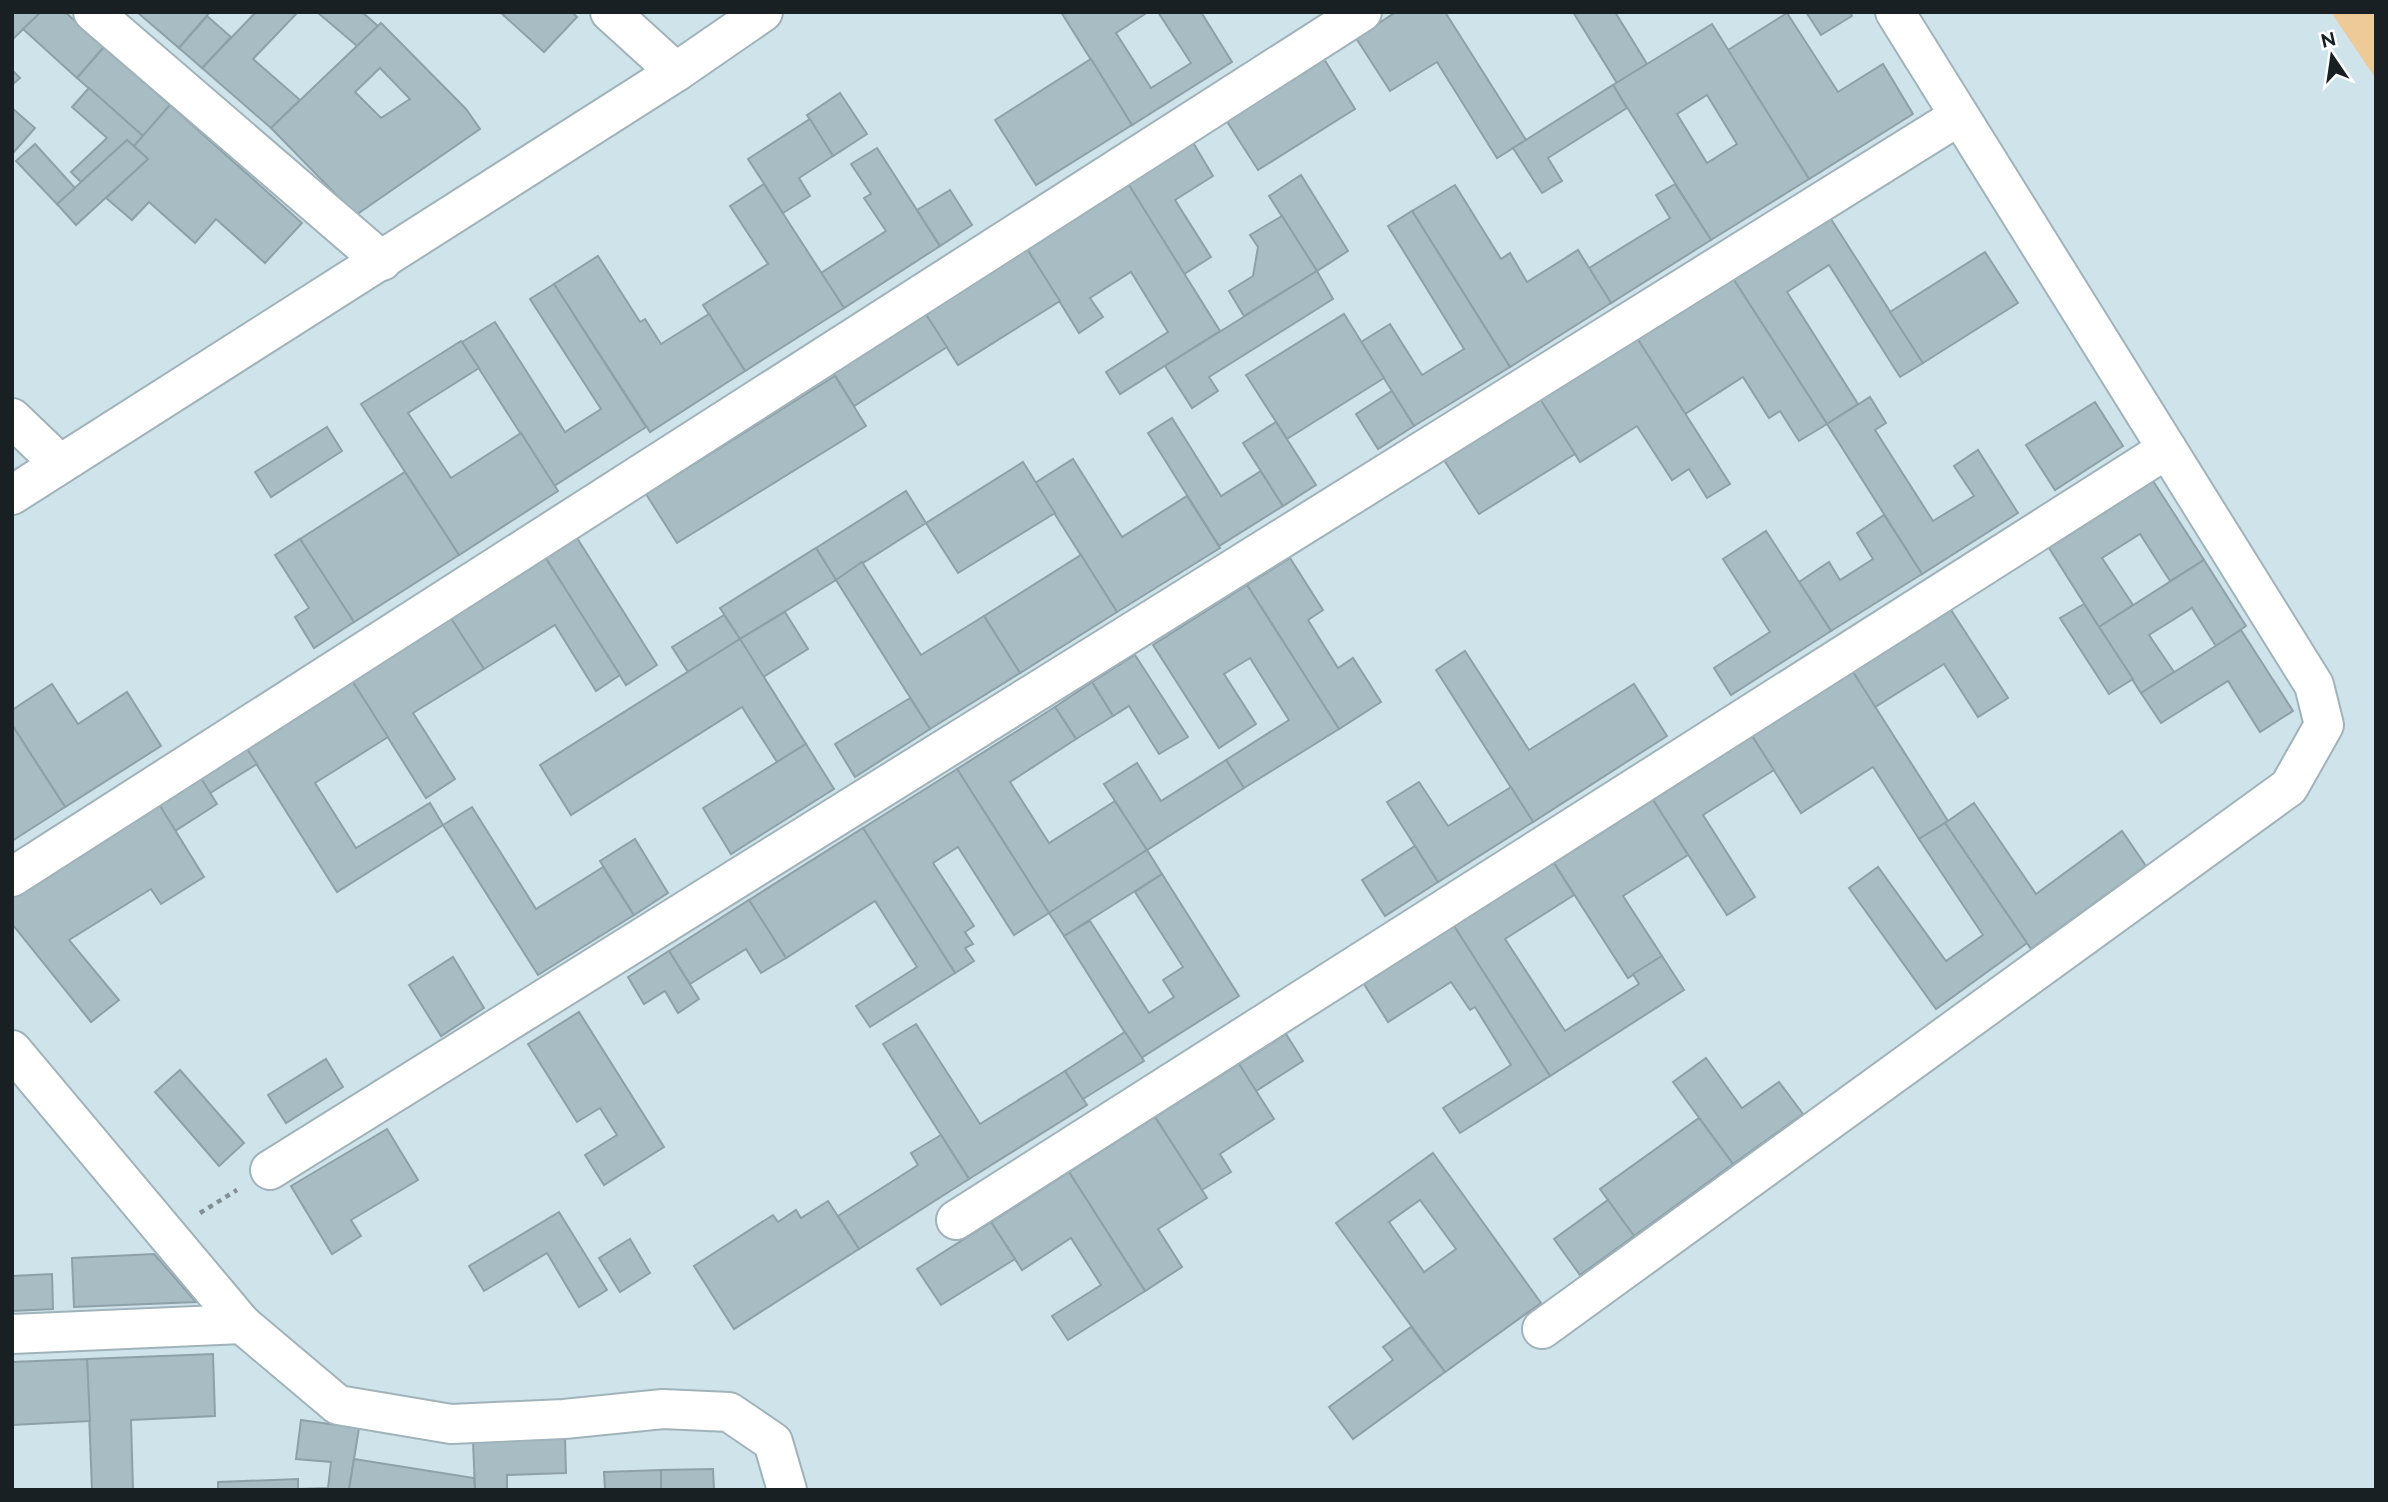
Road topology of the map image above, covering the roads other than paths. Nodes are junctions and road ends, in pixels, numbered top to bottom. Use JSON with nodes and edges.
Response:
{"nodes":[{"id":1,"x":93,"y":12,"type":"edge"},
{"id":2,"x":610,"y":12,"type":"edge"},
{"id":3,"x":763,"y":12,"type":"edge"},
{"id":4,"x":1362,"y":12,"type":"edge"},
{"id":5,"x":1895,"y":12,"type":"edge"},
{"id":6,"x":676,"y":72,"type":"junction"},
{"id":7,"x":1959,"y":116,"type":"junction"},
{"id":8,"x":382,"y":261,"type":"junction"},
{"id":9,"x":12,"y":418,"type":"edge"},
{"id":10,"x":2167,"y":449,"type":"junction"},
{"id":11,"x":60,"y":464,"type":"junction"},
{"id":12,"x":12,"y":495,"type":"edge"},
{"id":13,"x":12,"y":877,"type":"edge"},
{"id":14,"x":12,"y":1050,"type":"edge"},
{"id":15,"x":270,"y":1170,"type":"road end"},
{"id":16,"x":956,"y":1220,"type":"dead end"},
{"id":17,"x":242,"y":1324,"type":"junction"},
{"id":18,"x":1542,"y":1329,"type":"dead end"},
{"id":19,"x":12,"y":1335,"type":"edge"},
{"id":20,"x":787,"y":1490,"type":"edge"}],
"edges":[{"from":1,"to":8,"type":"street"},
{"from":2,"to":6,"type":"street"},
{"from":3,"to":6,"type":"street"},
{"from":4,"to":13,"type":"street"},
{"from":5,"to":7,"type":"street"},
{"from":6,"to":8,"type":"street"},
{"from":7,"to":10,"type":"street"},
{"from":7,"to":15,"type":"street"},
{"from":8,"to":11,"type":"street"},
{"from":9,"to":11,"type":"street"},
{"from":10,"to":16,"type":"street"},
{"from":10,"to":18,"type":"street"},
{"from":11,"to":12,"type":"street"},
{"from":14,"to":17,"type":"street"},
{"from":17,"to":19,"type":"street"},
{"from":17,"to":20,"type":"street"}]}
